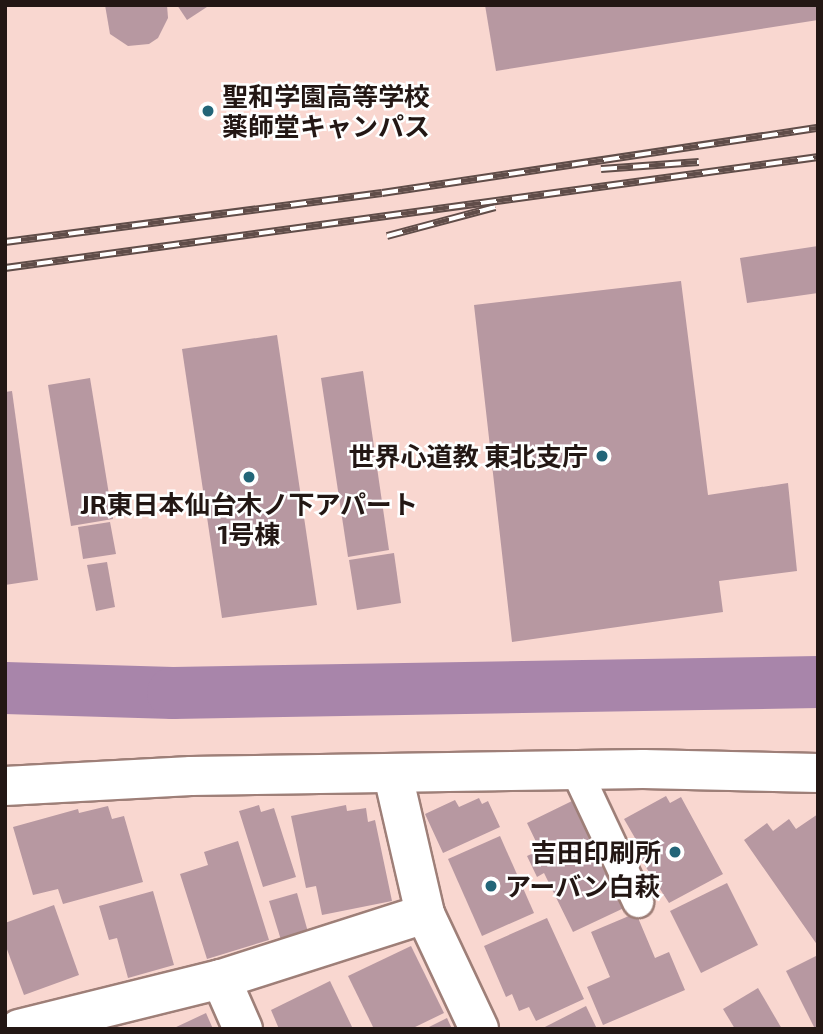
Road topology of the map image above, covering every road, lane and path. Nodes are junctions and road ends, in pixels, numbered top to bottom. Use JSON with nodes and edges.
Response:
{"nodes":[{"id":1,"x":576,"y":770,"type":"junction"},
{"id":2,"x":818,"y":773,"type":"edge"},
{"id":3,"x":393,"y":775,"type":"junction"},
{"id":4,"x":5,"y":786,"type":"edge"},
{"id":5,"x":638,"y":902,"type":"dead end"},
{"id":6,"x":425,"y":914,"type":"junction"},
{"id":7,"x":221,"y":979,"type":"junction"},
{"id":8,"x":19,"y":1029,"type":"edge"},
{"id":9,"x":243,"y":1029,"type":"edge"},
{"id":10,"x":479,"y":1029,"type":"edge"}],
"edges":[{"from":1,"to":2,"type":"street"},
{"from":1,"to":3,"type":"street"},
{"from":1,"to":5,"type":"lane"},
{"from":3,"to":4,"type":"street"},
{"from":3,"to":6,"type":"street"},
{"from":6,"to":7,"type":"street"},
{"from":6,"to":10,"type":"street"},
{"from":7,"to":8,"type":"street"},
{"from":7,"to":9,"type":"street"}]}
